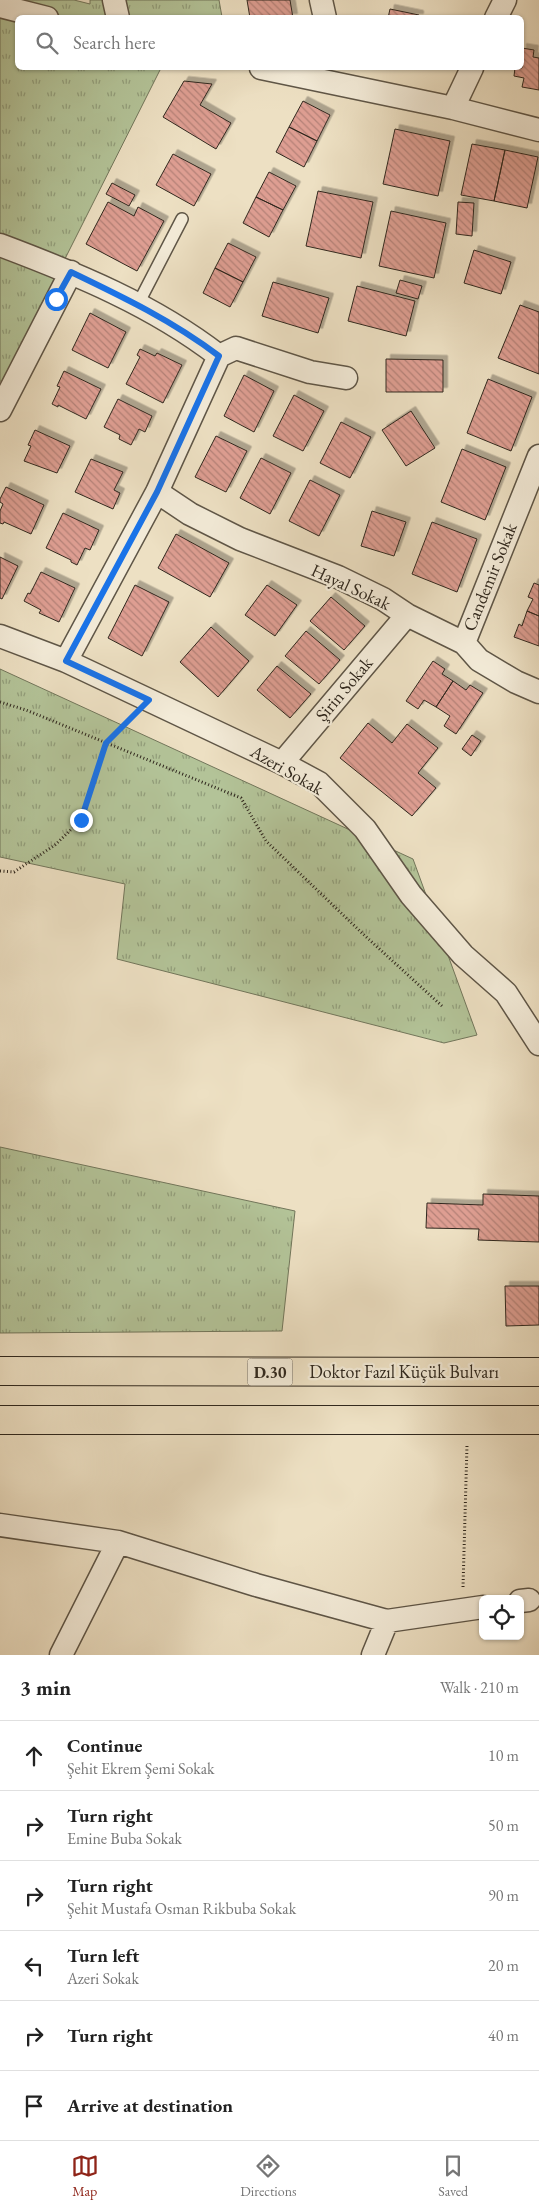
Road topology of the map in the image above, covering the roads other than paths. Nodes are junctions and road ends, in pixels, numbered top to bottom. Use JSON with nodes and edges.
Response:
{"nodes":[{"id":1,"x":114,"y":0,"type":"edge"},
{"id":2,"x":321,"y":0,"type":"edge"},
{"id":3,"x":505,"y":0,"type":"edge"},
{"id":4,"x":0,"y":6,"type":"edge"},
{"id":5,"x":35,"y":15,"type":"edge"},
{"id":6,"x":117,"y":15,"type":"edge"},
{"id":7,"x":324,"y":15,"type":"edge"},
{"id":8,"x":498,"y":15,"type":"edge"},
{"id":9,"x":282,"y":70,"type":"edge"},
{"id":10,"x":471,"y":70,"type":"edge"},
{"id":11,"x":335,"y":75,"type":"edge"},
{"id":12,"x":453,"y":108,"type":"junction"},
{"id":13,"x":539,"y":130,"type":"edge"},
{"id":14,"x":182,"y":219,"type":"dead end"},
{"id":15,"x":0,"y":245,"type":"edge"},
{"id":16,"x":71,"y":272,"type":"junction"},
{"id":17,"x":138,"y":304,"type":"junction"},
{"id":18,"x":219,"y":356,"type":"junction"},
{"id":19,"x":346,"y":378,"type":"dead end"},
{"id":20,"x":0,"y":410,"type":"edge"},
{"id":21,"x":539,"y":456,"type":"edge"},
{"id":22,"x":157,"y":492,"type":"junction"},
{"id":23,"x":407,"y":615,"type":"junction"},
{"id":24,"x":0,"y":636,"type":"edge"},
{"id":25,"x":464,"y":643,"type":"junction"},
{"id":26,"x":66,"y":661,"type":"junction"},
{"id":27,"x":539,"y":692,"type":"edge"},
{"id":28,"x":282,"y":763,"type":"junction"},
{"id":29,"x":539,"y":1044,"type":"edge"},
{"id":30,"x":0,"y":1371,"type":"edge"},
{"id":31,"x":539,"y":1372,"type":"edge"},
{"id":32,"x":0,"y":1420,"type":"edge"},
{"id":33,"x":539,"y":1420,"type":"edge"},
{"id":34,"x":0,"y":1525,"type":"edge"},
{"id":35,"x":118,"y":1542,"type":"junction"},
{"id":36,"x":473,"y":1608,"type":"edge"},
{"id":37,"x":387,"y":1621,"type":"junction"},
{"id":38,"x":61,"y":1655,"type":"edge"},
{"id":39,"x":373,"y":1655,"type":"edge"}],
"edges":[{"from":1,"to":6,"type":"street"},
{"from":2,"to":7,"type":"street"},
{"from":3,"to":8,"type":"street"},
{"from":4,"to":5,"type":"street"},
{"from":9,"to":11,"type":"street"},
{"from":10,"to":12,"type":"street"},
{"from":11,"to":12,"type":"street"},
{"from":12,"to":13,"type":"street"},
{"from":14,"to":17,"type":"lane"},
{"from":15,"to":16,"type":"street"},
{"from":16,"to":17,"type":"street"},
{"from":16,"to":20,"type":"street"},
{"from":17,"to":18,"type":"street"},
{"from":18,"to":19,"type":"street"},
{"from":18,"to":22,"type":"street"},
{"from":21,"to":25,"type":"street","name":"Candemir Sokak"},
{"from":22,"to":23,"type":"street","name":"Hayal Sokak"},
{"from":22,"to":26,"type":"street"},
{"from":23,"to":25,"type":"street","name":"Hayal Sokak"},
{"from":23,"to":28,"type":"street","name":"Şirin Sokak"},
{"from":24,"to":26,"type":"street","name":"Azeri Sokak"},
{"from":25,"to":27,"type":"street","name":"Hayal Sokak"},
{"from":26,"to":28,"type":"street","name":"Azeri Sokak"},
{"from":28,"to":29,"type":"street","name":"Azeri Sokak"},
{"from":30,"to":31,"type":"highway","name":"Doktor Fazıl Küçük Bulvarı","number":"D.30"},
{"from":32,"to":33,"type":"highway"},
{"from":34,"to":35,"type":"street"},
{"from":35,"to":37,"type":"street"},
{"from":35,"to":38,"type":"street"},
{"from":36,"to":37,"type":"street"},
{"from":37,"to":39,"type":"street"}]}
